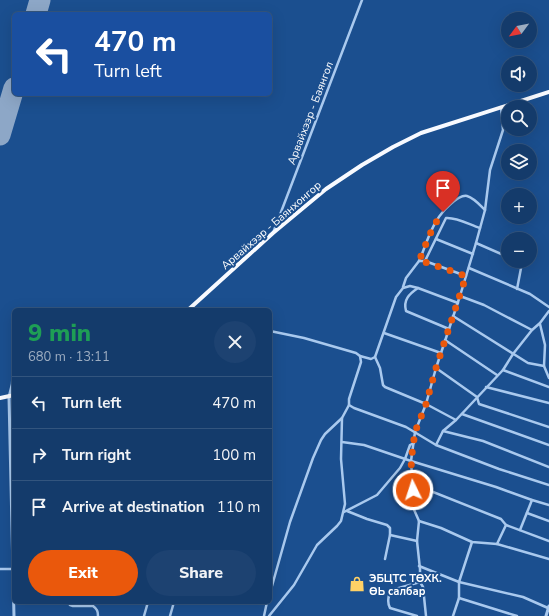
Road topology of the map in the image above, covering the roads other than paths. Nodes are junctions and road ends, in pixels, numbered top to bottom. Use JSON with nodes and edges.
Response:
{"nodes":[{"id":1,"x":362,"y":0,"type":"edge"},
{"id":2,"x":549,"y":92,"type":"edge"},
{"id":3,"x":523,"y":100,"type":"edge"},
{"id":4,"x":501,"y":107,"type":"edge"},
{"id":5,"x":501,"y":136,"type":"edge"},
{"id":6,"x":485,"y":210,"type":"junction"},
{"id":7,"x":480,"y":228,"type":"junction"},
{"id":8,"x":273,"y":233,"type":"junction"},
{"id":9,"x":436,"y":239,"type":"junction"},
{"id":10,"x":476,"y":243,"type":"junction"},
{"id":11,"x":473,"y":254,"type":"junction"},
{"id":12,"x":501,"y":254,"type":"edge"},
{"id":13,"x":419,"y":261,"type":"junction"},
{"id":14,"x":425,"y":262,"type":"junction"},
{"id":15,"x":469,"y":268,"type":"junction"},
{"id":16,"x":521,"y":268,"type":"edge"},
{"id":17,"x":466,"y":276,"type":"junction"},
{"id":18,"x":403,"y":288,"type":"junction"},
{"id":19,"x":418,"y":288,"type":"junction"},
{"id":20,"x":517,"y":289,"type":"junction"},
{"id":21,"x":460,"y":296,"type":"junction"},
{"id":22,"x":458,"y":303,"type":"junction"},
{"id":23,"x":549,"y":307,"type":"edge"},
{"id":24,"x":190,"y":308,"type":"edge"},
{"id":25,"x":549,"y":311,"type":"edge"},
{"id":26,"x":453,"y":316,"type":"junction"},
{"id":27,"x":540,"y":323,"type":"junction"},
{"id":28,"x":449,"y":329,"type":"junction"},
{"id":29,"x":532,"y":330,"type":"junction"},
{"id":30,"x":272,"y":331,"type":"edge"},
{"id":31,"x":384,"y":333,"type":"junction"},
{"id":32,"x":445,"y":340,"type":"junction"},
{"id":33,"x":441,"y":353,"type":"junction"},
{"id":34,"x":513,"y":354,"type":"junction"},
{"id":35,"x":360,"y":356,"type":"junction"},
{"id":36,"x":375,"y":357,"type":"junction"},
{"id":37,"x":544,"y":366,"type":"junction"},
{"id":38,"x":436,"y":368,"type":"junction"},
{"id":39,"x":503,"y":370,"type":"junction"},
{"id":40,"x":497,"y":376,"type":"junction"},
{"id":41,"x":549,"y":378,"type":"edge"},
{"id":42,"x":12,"y":384,"type":"edge"},
{"id":43,"x":486,"y":387,"type":"junction"},
{"id":44,"x":549,"y":388,"type":"edge"},
{"id":45,"x":12,"y":396,"type":"edge"},
{"id":46,"x":477,"y":397,"type":"junction"},
{"id":47,"x":0,"y":398,"type":"edge"},
{"id":48,"x":549,"y":403,"type":"edge"},
{"id":49,"x":426,"y":404,"type":"junction"},
{"id":50,"x":349,"y":405,"type":"junction"},
{"id":51,"x":462,"y":414,"type":"junction"},
{"id":52,"x":342,"y":418,"type":"junction"},
{"id":53,"x":456,"y":420,"type":"junction"},
{"id":54,"x":549,"y":426,"type":"edge"},
{"id":55,"x":443,"y":430,"type":"junction"},
{"id":56,"x":415,"y":432,"type":"junction"},
{"id":57,"x":12,"y":438,"type":"edge"},
{"id":58,"x":342,"y":442,"type":"junction"},
{"id":59,"x":414,"y":443,"type":"junction"},
{"id":60,"x":549,"y":445,"type":"edge"},
{"id":61,"x":436,"y":446,"type":"junction"},
{"id":62,"x":405,"y":459,"type":"junction"},
{"id":63,"x":411,"y":461,"type":"junction"},
{"id":64,"x":549,"y":467,"type":"edge"},
{"id":65,"x":413,"y":480,"type":"junction"},
{"id":66,"x":549,"y":486,"type":"edge"},
{"id":67,"x":532,"y":500,"type":"junction"},
{"id":68,"x":549,"y":505,"type":"edge"},
{"id":69,"x":346,"y":511,"type":"junction"},
{"id":70,"x":343,"y":513,"type":"junction"},
{"id":71,"x":527,"y":513,"type":"junction"},
{"id":72,"x":419,"y":521,"type":"junction"},
{"id":73,"x":549,"y":521,"type":"edge"},
{"id":74,"x":506,"y":525,"type":"junction"},
{"id":75,"x":520,"y":530,"type":"junction"},
{"id":76,"x":390,"y":535,"type":"junction"},
{"id":77,"x":417,"y":541,"type":"junction"},
{"id":78,"x":549,"y":541,"type":"edge"},
{"id":79,"x":472,"y":542,"type":"junction"},
{"id":80,"x":496,"y":544,"type":"junction"},
{"id":81,"x":385,"y":559,"type":"dead end"},
{"id":82,"x":549,"y":559,"type":"edge"},
{"id":83,"x":419,"y":566,"type":"junction"},
{"id":84,"x":0,"y":569,"type":"edge"},
{"id":85,"x":12,"y":569,"type":"edge"},
{"id":86,"x":420,"y":582,"type":"junction"},
{"id":87,"x":459,"y":582,"type":"junction"},
{"id":88,"x":272,"y":585,"type":"edge"},
{"id":89,"x":459,"y":598,"type":"junction"},
{"id":90,"x":14,"y":604,"type":"edge"},
{"id":91,"x":69,"y":604,"type":"edge"},
{"id":92,"x":147,"y":604,"type":"edge"},
{"id":93,"x":173,"y":604,"type":"edge"},
{"id":94,"x":267,"y":604,"type":"edge"},
{"id":95,"x":549,"y":607,"type":"edge"},
{"id":96,"x":14,"y":616,"type":"edge"},
{"id":97,"x":98,"y":616,"type":"edge"},
{"id":98,"x":144,"y":616,"type":"edge"},
{"id":99,"x":170,"y":616,"type":"edge"},
{"id":100,"x":264,"y":616,"type":"edge"},
{"id":101,"x":269,"y":616,"type":"edge"},
{"id":102,"x":416,"y":616,"type":"edge"},
{"id":103,"x":426,"y":616,"type":"edge"},
{"id":104,"x":453,"y":616,"type":"edge"},
{"id":105,"x":517,"y":616,"type":"edge"},
{"id":106,"x":546,"y":616,"type":"edge"}],
"edges":[{"from":1,"to":8,"type":"street","name":"Арвайхээр - Баянгол"},
{"from":2,"to":3,"type":"highway","name":"Арвайхээр - Баянхонгор"},
{"from":4,"to":8,"type":"highway","name":"Арвайхээр - Баянхонгор"},
{"from":5,"to":6,"type":"street"},
{"from":6,"to":7,"type":"street"},
{"from":6,"to":13,"type":"street"},
{"from":7,"to":9,"type":"street"},
{"from":7,"to":10,"type":"street"},
{"from":8,"to":24,"type":"highway","name":"Арвайхээр - Баянхонгор"},
{"from":9,"to":11,"type":"street"},
{"from":9,"to":14,"type":"street"},
{"from":10,"to":11,"type":"street"},
{"from":10,"to":12,"type":"street"},
{"from":11,"to":15,"type":"street"},
{"from":13,"to":14,"type":"street"},
{"from":13,"to":18,"type":"street"},
{"from":14,"to":17,"type":"street"},
{"from":15,"to":17,"type":"street"},
{"from":15,"to":20,"type":"street"},
{"from":16,"to":20,"type":"street"},
{"from":17,"to":21,"type":"street"},
{"from":18,"to":19,"type":"street"},
{"from":18,"to":31,"type":"street"},
{"from":19,"to":22,"type":"street"},
{"from":19,"to":28,"type":"street"},
{"from":20,"to":23,"type":"street"},
{"from":21,"to":22,"type":"street"},
{"from":21,"to":29,"type":"street"},
{"from":22,"to":26,"type":"street"},
{"from":25,"to":27,"type":"street"},
{"from":26,"to":28,"type":"street"},
{"from":26,"to":34,"type":"street"},
{"from":27,"to":29,"type":"street"},
{"from":27,"to":37,"type":"street"},
{"from":28,"to":32,"type":"street"},
{"from":29,"to":34,"type":"street"},
{"from":30,"to":35,"type":"street"},
{"from":31,"to":33,"type":"street"},
{"from":31,"to":36,"type":"street"},
{"from":32,"to":33,"type":"street"},
{"from":32,"to":40,"type":"street"},
{"from":33,"to":38,"type":"street"},
{"from":34,"to":37,"type":"street"},
{"from":34,"to":39,"type":"street"},
{"from":35,"to":36,"type":"street"},
{"from":35,"to":50,"type":"street"},
{"from":36,"to":49,"type":"street"},
{"from":37,"to":41,"type":"street"},
{"from":38,"to":46,"type":"street"},
{"from":38,"to":49,"type":"street"},
{"from":39,"to":40,"type":"street"},
{"from":39,"to":44,"type":"street"},
{"from":40,"to":43,"type":"street"},
{"from":42,"to":45,"type":"street"},
{"from":43,"to":46,"type":"street"},
{"from":43,"to":48,"type":"street"},
{"from":45,"to":47,"type":"highway"},
{"from":45,"to":57,"type":"street"},
{"from":46,"to":51,"type":"street"},
{"from":46,"to":54,"type":"street"},
{"from":49,"to":53,"type":"street"},
{"from":49,"to":56,"type":"street"},
{"from":50,"to":52,"type":"street"},
{"from":50,"to":56,"type":"street"},
{"from":51,"to":53,"type":"street"},
{"from":51,"to":60,"type":"street"},
{"from":52,"to":58,"type":"street"},
{"from":52,"to":88,"type":"street"},
{"from":53,"to":55,"type":"street"},
{"from":55,"to":61,"type":"street"},
{"from":55,"to":64,"type":"street"},
{"from":56,"to":59,"type":"street"},
{"from":56,"to":61,"type":"street"},
{"from":58,"to":62,"type":"street"},
{"from":58,"to":70,"type":"street"},
{"from":59,"to":62,"type":"street"},
{"from":59,"to":63,"type":"street"},
{"from":61,"to":66,"type":"street"},
{"from":62,"to":63,"type":"street"},
{"from":62,"to":69,"type":"street"},
{"from":63,"to":65,"type":"street"},
{"from":63,"to":67,"type":"street"},
{"from":65,"to":72,"type":"street"},
{"from":65,"to":74,"type":"street"},
{"from":67,"to":68,"type":"street"},
{"from":67,"to":71,"type":"street"},
{"from":69,"to":70,"type":"street"},
{"from":69,"to":76,"type":"street"},
{"from":70,"to":101,"type":"street"},
{"from":71,"to":73,"type":"street"},
{"from":71,"to":75,"type":"street"},
{"from":72,"to":77,"type":"street"},
{"from":72,"to":79,"type":"street"},
{"from":74,"to":75,"type":"street"},
{"from":74,"to":80,"type":"street"},
{"from":75,"to":78,"type":"street"},
{"from":76,"to":77,"type":"street"},
{"from":76,"to":81,"type":"street"},
{"from":77,"to":83,"type":"street"},
{"from":79,"to":80,"type":"street"},
{"from":79,"to":87,"type":"street"},
{"from":80,"to":82,"type":"street"},
{"from":83,"to":86,"type":"street"},
{"from":83,"to":87,"type":"street"},
{"from":84,"to":85,"type":"street"},
{"from":86,"to":102,"type":"street"},
{"from":86,"to":103,"type":"street"},
{"from":87,"to":89,"type":"street"},
{"from":87,"to":95,"type":"street"},
{"from":89,"to":104,"type":"street"},
{"from":89,"to":105,"type":"street"},
{"from":90,"to":96,"type":"street"},
{"from":91,"to":97,"type":"street"},
{"from":92,"to":98,"type":"street"},
{"from":93,"to":99,"type":"street"},
{"from":94,"to":100,"type":"street"},
{"from":95,"to":106,"type":"street"}]}
